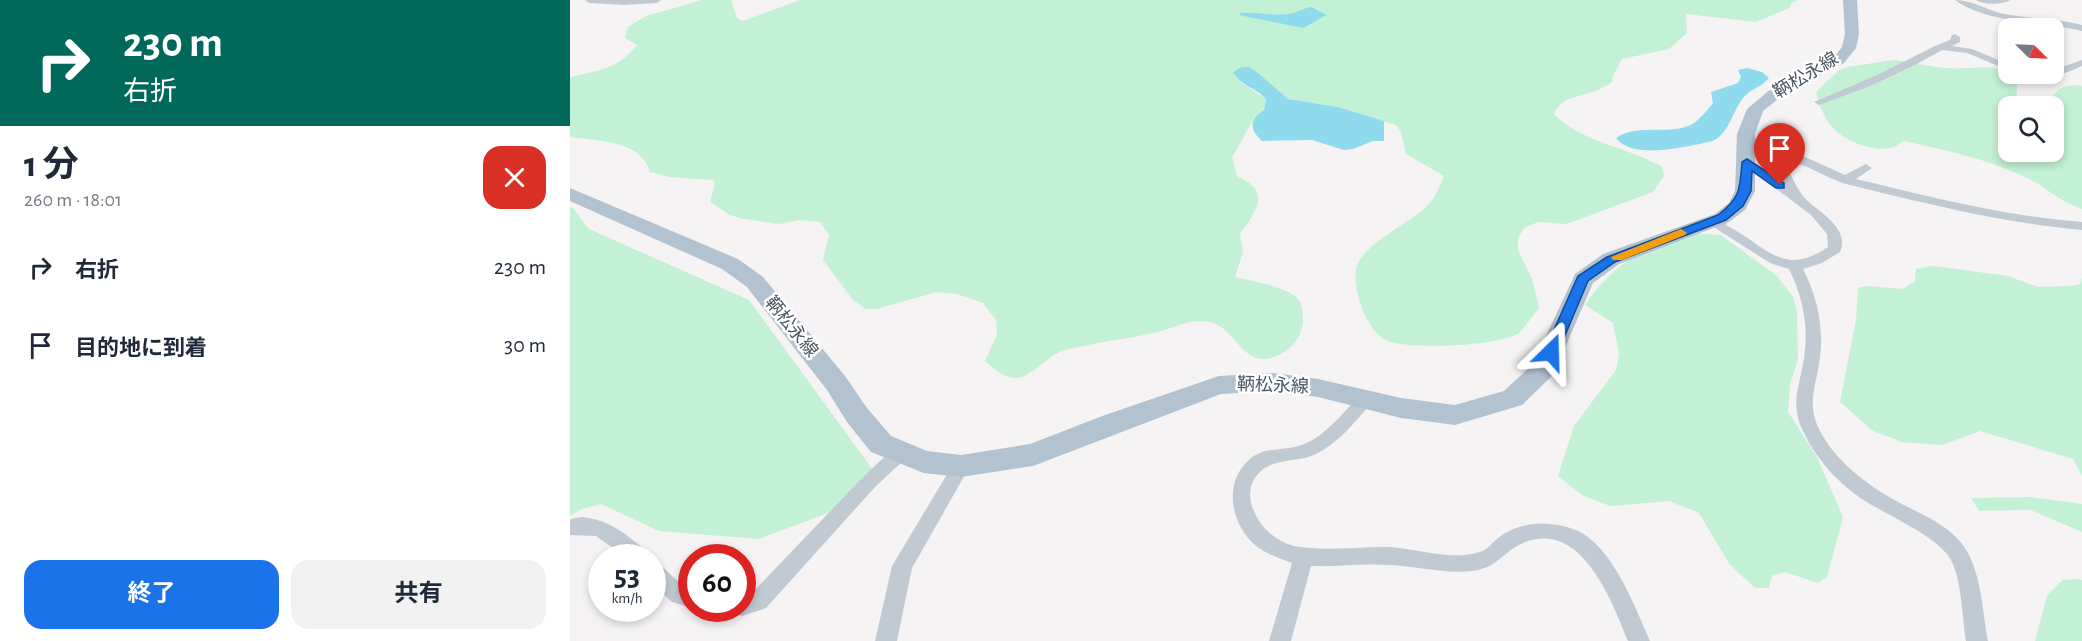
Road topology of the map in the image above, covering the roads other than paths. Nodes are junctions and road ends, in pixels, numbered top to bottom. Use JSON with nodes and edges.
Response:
{"nodes":[{"id":1,"x":589,"y":0,"type":"edge"},
{"id":2,"x":657,"y":0,"type":"edge"},
{"id":3,"x":1850,"y":0,"type":"edge"},
{"id":4,"x":1959,"y":0,"type":"edge"},
{"id":5,"x":1980,"y":0,"type":"edge"},
{"id":6,"x":2006,"y":0,"type":"edge"},
{"id":7,"x":2082,"y":30,"type":"edge"},
{"id":8,"x":1955,"y":37,"type":"dead end"},
{"id":9,"x":1937,"y":47,"type":"junction"},
{"id":10,"x":1998,"y":63,"type":"edge"},
{"id":11,"x":2082,"y":63,"type":"edge"},
{"id":12,"x":2064,"y":70,"type":"edge"},
{"id":13,"x":1819,"y":102,"type":"dead end"},
{"id":14,"x":1747,"y":162,"type":"junction"},
{"id":15,"x":1866,"y":168,"type":"dead end"},
{"id":16,"x":1846,"y":180,"type":"junction"},
{"id":17,"x":570,"y":194,"type":"edge"},
{"id":18,"x":1797,"y":197,"type":"junction"},
{"id":19,"x":1722,"y":218,"type":"junction"},
{"id":20,"x":2082,"y":226,"type":"edge"},
{"id":21,"x":1794,"y":266,"type":"junction"},
{"id":22,"x":1364,"y":401,"type":"junction"},
{"id":23,"x":900,"y":453,"type":"junction"},
{"id":24,"x":961,"y":466,"type":"junction"},
{"id":25,"x":570,"y":527,"type":"edge"},
{"id":26,"x":623,"y":544,"type":"edge"},
{"id":27,"x":1304,"y":556,"type":"junction"},
{"id":28,"x":666,"y":583,"type":"edge"},
{"id":29,"x":678,"y":594,"type":"edge"},
{"id":30,"x":756,"y":602,"type":"edge"},
{"id":31,"x":886,"y":641,"type":"edge"},
{"id":32,"x":1280,"y":641,"type":"edge"},
{"id":33,"x":1639,"y":641,"type":"edge"},
{"id":34,"x":1977,"y":641,"type":"edge"}],
"edges":[{"from":1,"to":2,"type":"street"},
{"from":3,"to":14,"type":"main road","name":"鞆松永線"},
{"from":4,"to":7,"type":"street"},
{"from":5,"to":6,"type":"street"},
{"from":8,"to":9,"type":"street"},
{"from":9,"to":10,"type":"street"},
{"from":9,"to":13,"type":"street"},
{"from":11,"to":12,"type":"street"},
{"from":14,"to":18,"type":"street"},
{"from":14,"to":19,"type":"main road","name":"鞆松永線"},
{"from":15,"to":16,"type":"street"},
{"from":16,"to":18,"type":"street"},
{"from":16,"to":20,"type":"street"},
{"from":17,"to":23,"type":"main road","name":"鞆松永線"},
{"from":18,"to":21,"type":"street"},
{"from":19,"to":21,"type":"street"},
{"from":19,"to":22,"type":"main road","name":"鞆松永線"},
{"from":21,"to":34,"type":"street"},
{"from":22,"to":24,"type":"main road","name":"鞆松永線"},
{"from":22,"to":27,"type":"street"},
{"from":23,"to":24,"type":"main road","name":"鞆松永線"},
{"from":23,"to":30,"type":"street"},
{"from":24,"to":31,"type":"street"},
{"from":25,"to":26,"type":"street"},
{"from":27,"to":32,"type":"street"},
{"from":27,"to":33,"type":"street"},
{"from":28,"to":29,"type":"street"}]}
